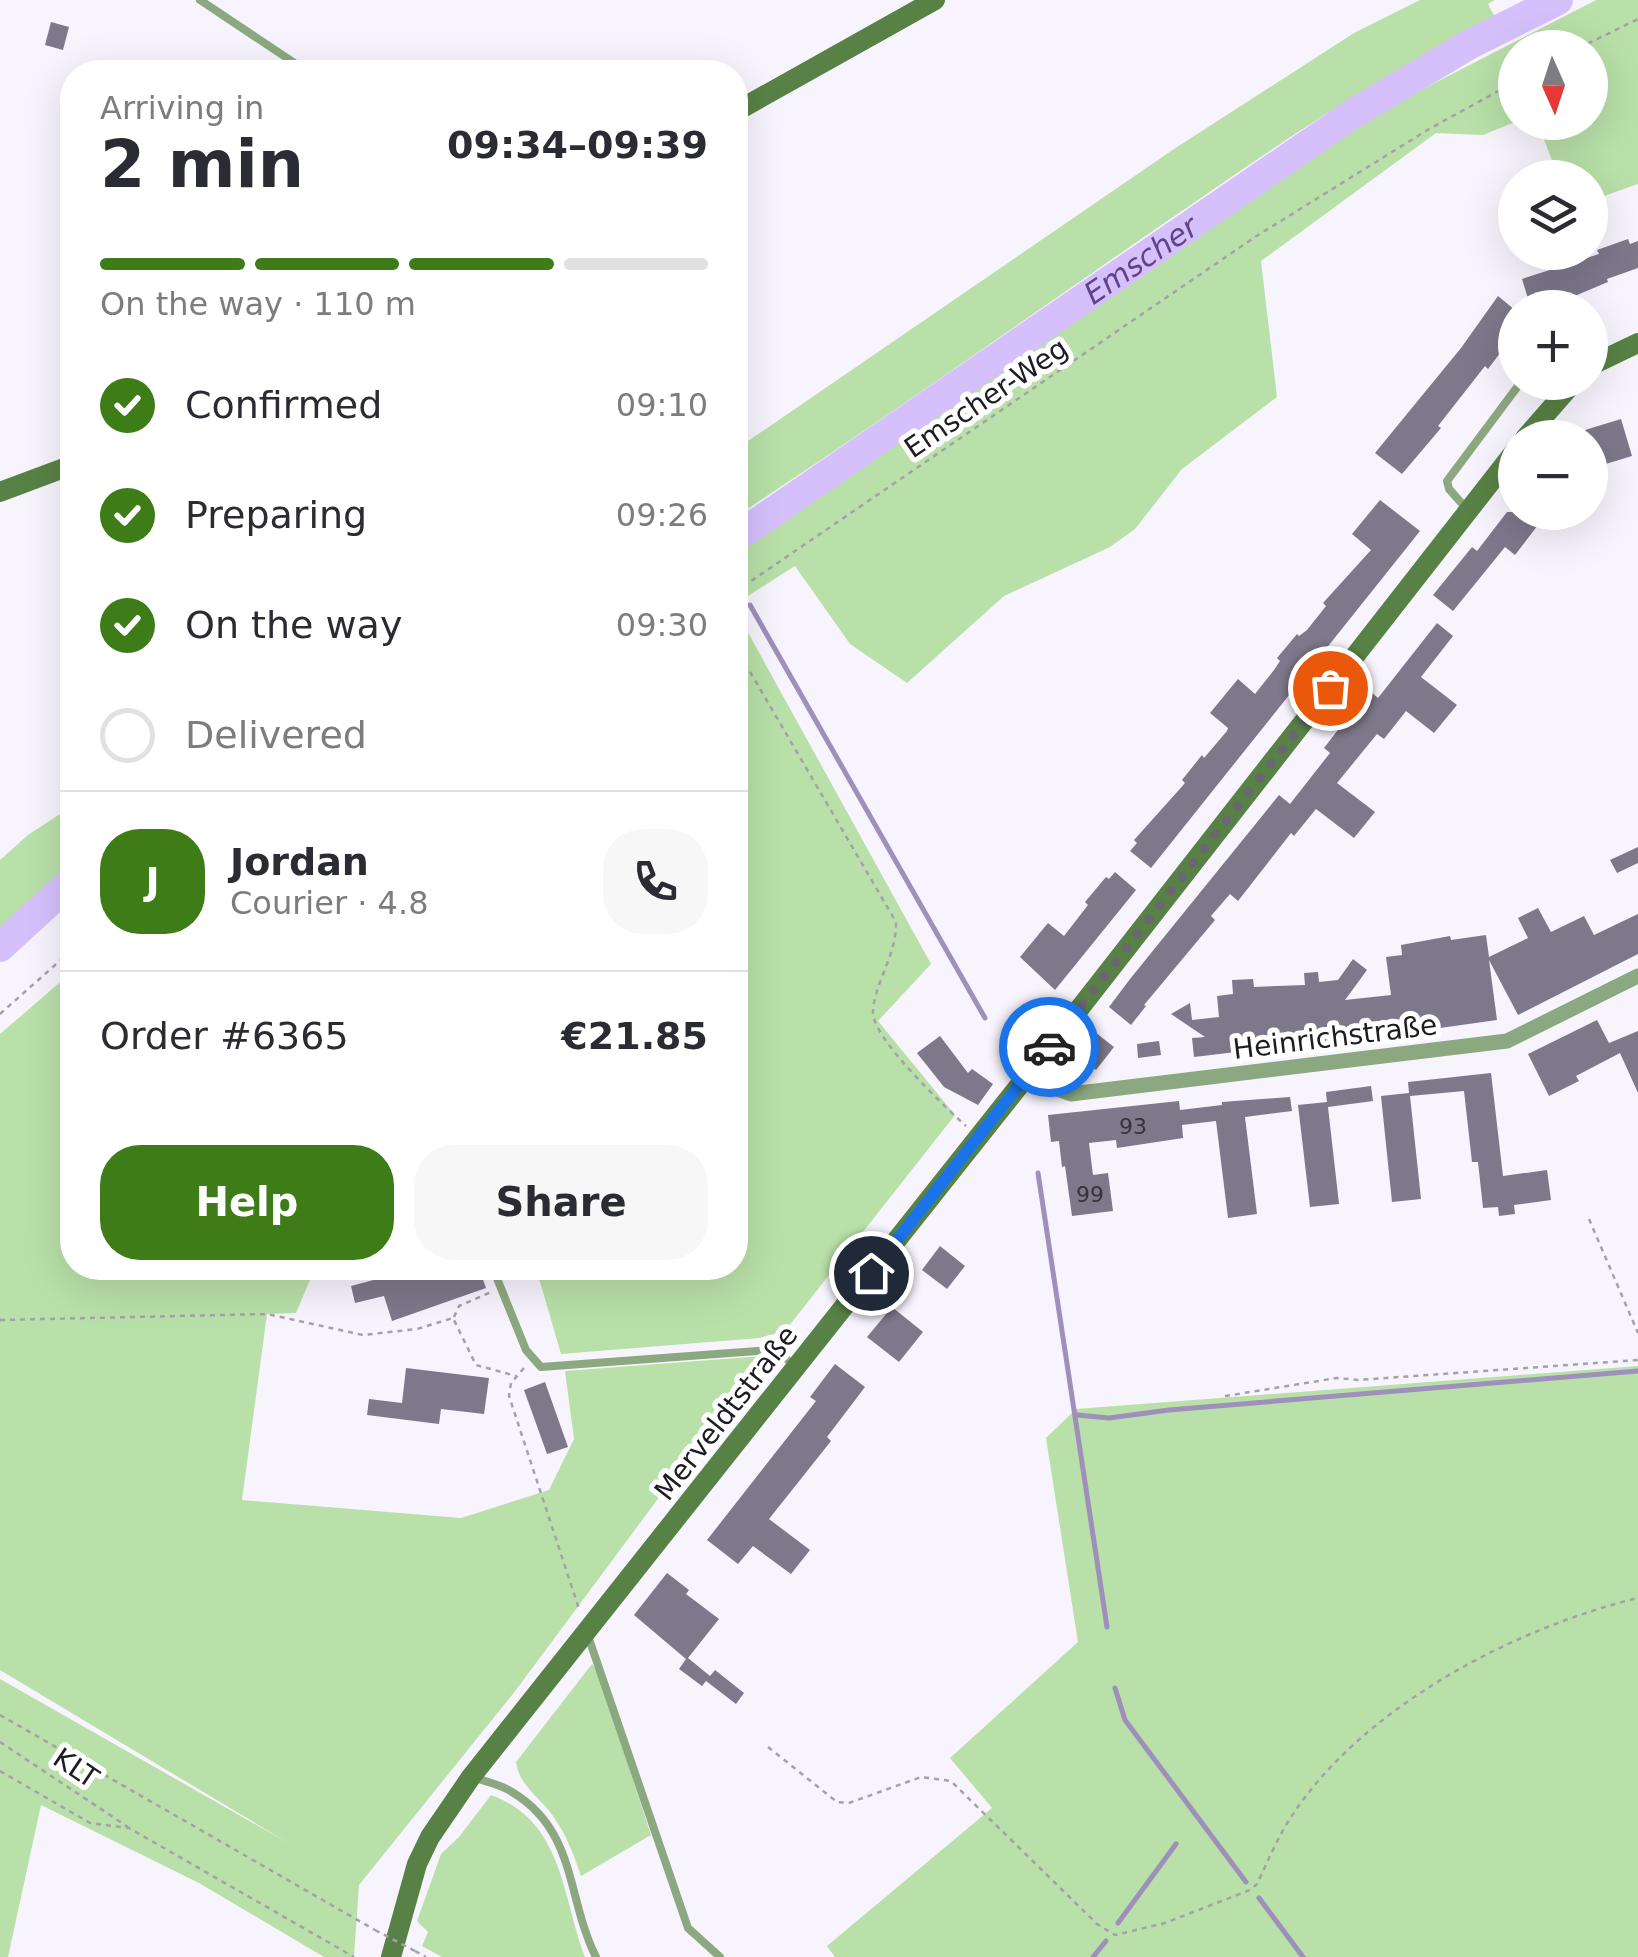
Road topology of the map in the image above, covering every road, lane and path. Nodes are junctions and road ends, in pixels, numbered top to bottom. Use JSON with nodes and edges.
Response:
{"nodes":[{"id":1,"x":200,"y":0,"type":"edge"},
{"id":2,"x":935,"y":0,"type":"edge"},
{"id":3,"x":1638,"y":19,"type":"edge"},
{"id":4,"x":1608,"y":34,"type":"edge"},
{"id":5,"x":290,"y":60,"type":"edge"},
{"id":6,"x":1498,"y":91,"type":"edge"},
{"id":7,"x":748,"y":105,"type":"edge"},
{"id":8,"x":1638,"y":342,"type":"edge"},
{"id":9,"x":1608,"y":351,"type":"edge"},
{"id":10,"x":1614,"y":354,"type":"junction"},
{"id":11,"x":1608,"y":357,"type":"edge"},
{"id":12,"x":1508,"y":400,"type":"edge"},
{"id":13,"x":1559,"y":400,"type":"edge"},
{"id":14,"x":1541,"y":420,"type":"edge"},
{"id":15,"x":60,"y":470,"type":"edge"},
{"id":16,"x":1498,"y":473,"type":"edge"},
{"id":17,"x":0,"y":492,"type":"edge"},
{"id":18,"x":1468,"y":511,"type":"junction"},
{"id":19,"x":748,"y":583,"type":"edge"},
{"id":20,"x":748,"y":668,"type":"edge"},
{"id":21,"x":60,"y":961,"type":"edge"},
{"id":22,"x":1638,"y":976,"type":"edge"},
{"id":23,"x":0,"y":1014,"type":"edge"},
{"id":24,"x":1026,"y":1077,"type":"junction"},
{"id":25,"x":978,"y":1137,"type":"junction"},
{"id":26,"x":1589,"y":1219,"type":"dead end"},
{"id":27,"x":498,"y":1280,"type":"edge"},
{"id":28,"x":501,"y":1288,"type":"junction"},
{"id":29,"x":453,"y":1318,"type":"junction"},
{"id":30,"x":0,"y":1320,"type":"edge"},
{"id":31,"x":1638,"y":1334,"type":"edge"},
{"id":32,"x":532,"y":1360,"type":"junction"},
{"id":33,"x":1638,"y":1360,"type":"edge"},
{"id":34,"x":798,"y":1367,"type":"junction"},
{"id":35,"x":516,"y":1376,"type":"junction"},
{"id":36,"x":1225,"y":1396,"type":"dead end"},
{"id":37,"x":1638,"y":1598,"type":"edge"},
{"id":38,"x":587,"y":1633,"type":"junction"},
{"id":39,"x":0,"y":1715,"type":"edge"},
{"id":40,"x":0,"y":1742,"type":"edge"},
{"id":41,"x":768,"y":1747,"type":"dead end"},
{"id":42,"x":0,"y":1771,"type":"edge"},
{"id":43,"x":471,"y":1776,"type":"junction"},
{"id":44,"x":129,"y":1828,"type":"junction"},
{"id":45,"x":354,"y":1957,"type":"edge"},
{"id":46,"x":391,"y":1957,"type":"edge"},
{"id":47,"x":426,"y":1957,"type":"edge"},
{"id":48,"x":596,"y":1957,"type":"edge"},
{"id":49,"x":720,"y":1957,"type":"edge"}],
"edges":[{"from":1,"to":5,"type":"lane"},
{"from":2,"to":7,"type":"main road"},
{"from":3,"to":4,"type":"path"},
{"from":6,"to":19,"type":"path","name":"Emscher-Weg"},
{"from":8,"to":10,"type":"main road"},
{"from":9,"to":10,"type":"lane"},
{"from":10,"to":11,"type":"main road"},
{"from":12,"to":18,"type":"lane"},
{"from":13,"to":14,"type":"main road"},
{"from":15,"to":17,"type":"main road"},
{"from":16,"to":18,"type":"main road","name":"Merveldtstraße"},
{"from":18,"to":24,"type":"main road","name":"Merveldtstraße"},
{"from":20,"to":25,"type":"path"},
{"from":21,"to":23,"type":"path"},
{"from":22,"to":24,"type":"street","name":"Heinrichstraße"},
{"from":24,"to":25,"type":"main road","name":"Merveldtstraße"},
{"from":25,"to":34,"type":"main road","name":"Merveldtstraße"},
{"from":26,"to":31,"type":"path"},
{"from":27,"to":28,"type":"lane"},
{"from":28,"to":29,"type":"path"},
{"from":28,"to":32,"type":"lane"},
{"from":29,"to":30,"type":"path"},
{"from":29,"to":35,"type":"path"},
{"from":32,"to":34,"type":"lane"},
{"from":32,"to":35,"type":"path"},
{"from":33,"to":36,"type":"path"},
{"from":34,"to":38,"type":"main road","name":"Merveldtstraße"},
{"from":35,"to":38,"type":"path"},
{"from":37,"to":41,"type":"path"},
{"from":38,"to":43,"type":"main road","name":"Merveldtstraße"},
{"from":38,"to":49,"type":"lane"},
{"from":39,"to":47,"type":"path","bridge":true},
{"from":40,"to":44,"type":"path","name":"KLT"},
{"from":42,"to":44,"type":"path"},
{"from":43,"to":46,"type":"main road","name":"Merveldtstraße"},
{"from":43,"to":48,"type":"lane"},
{"from":44,"to":45,"type":"path"}]}
